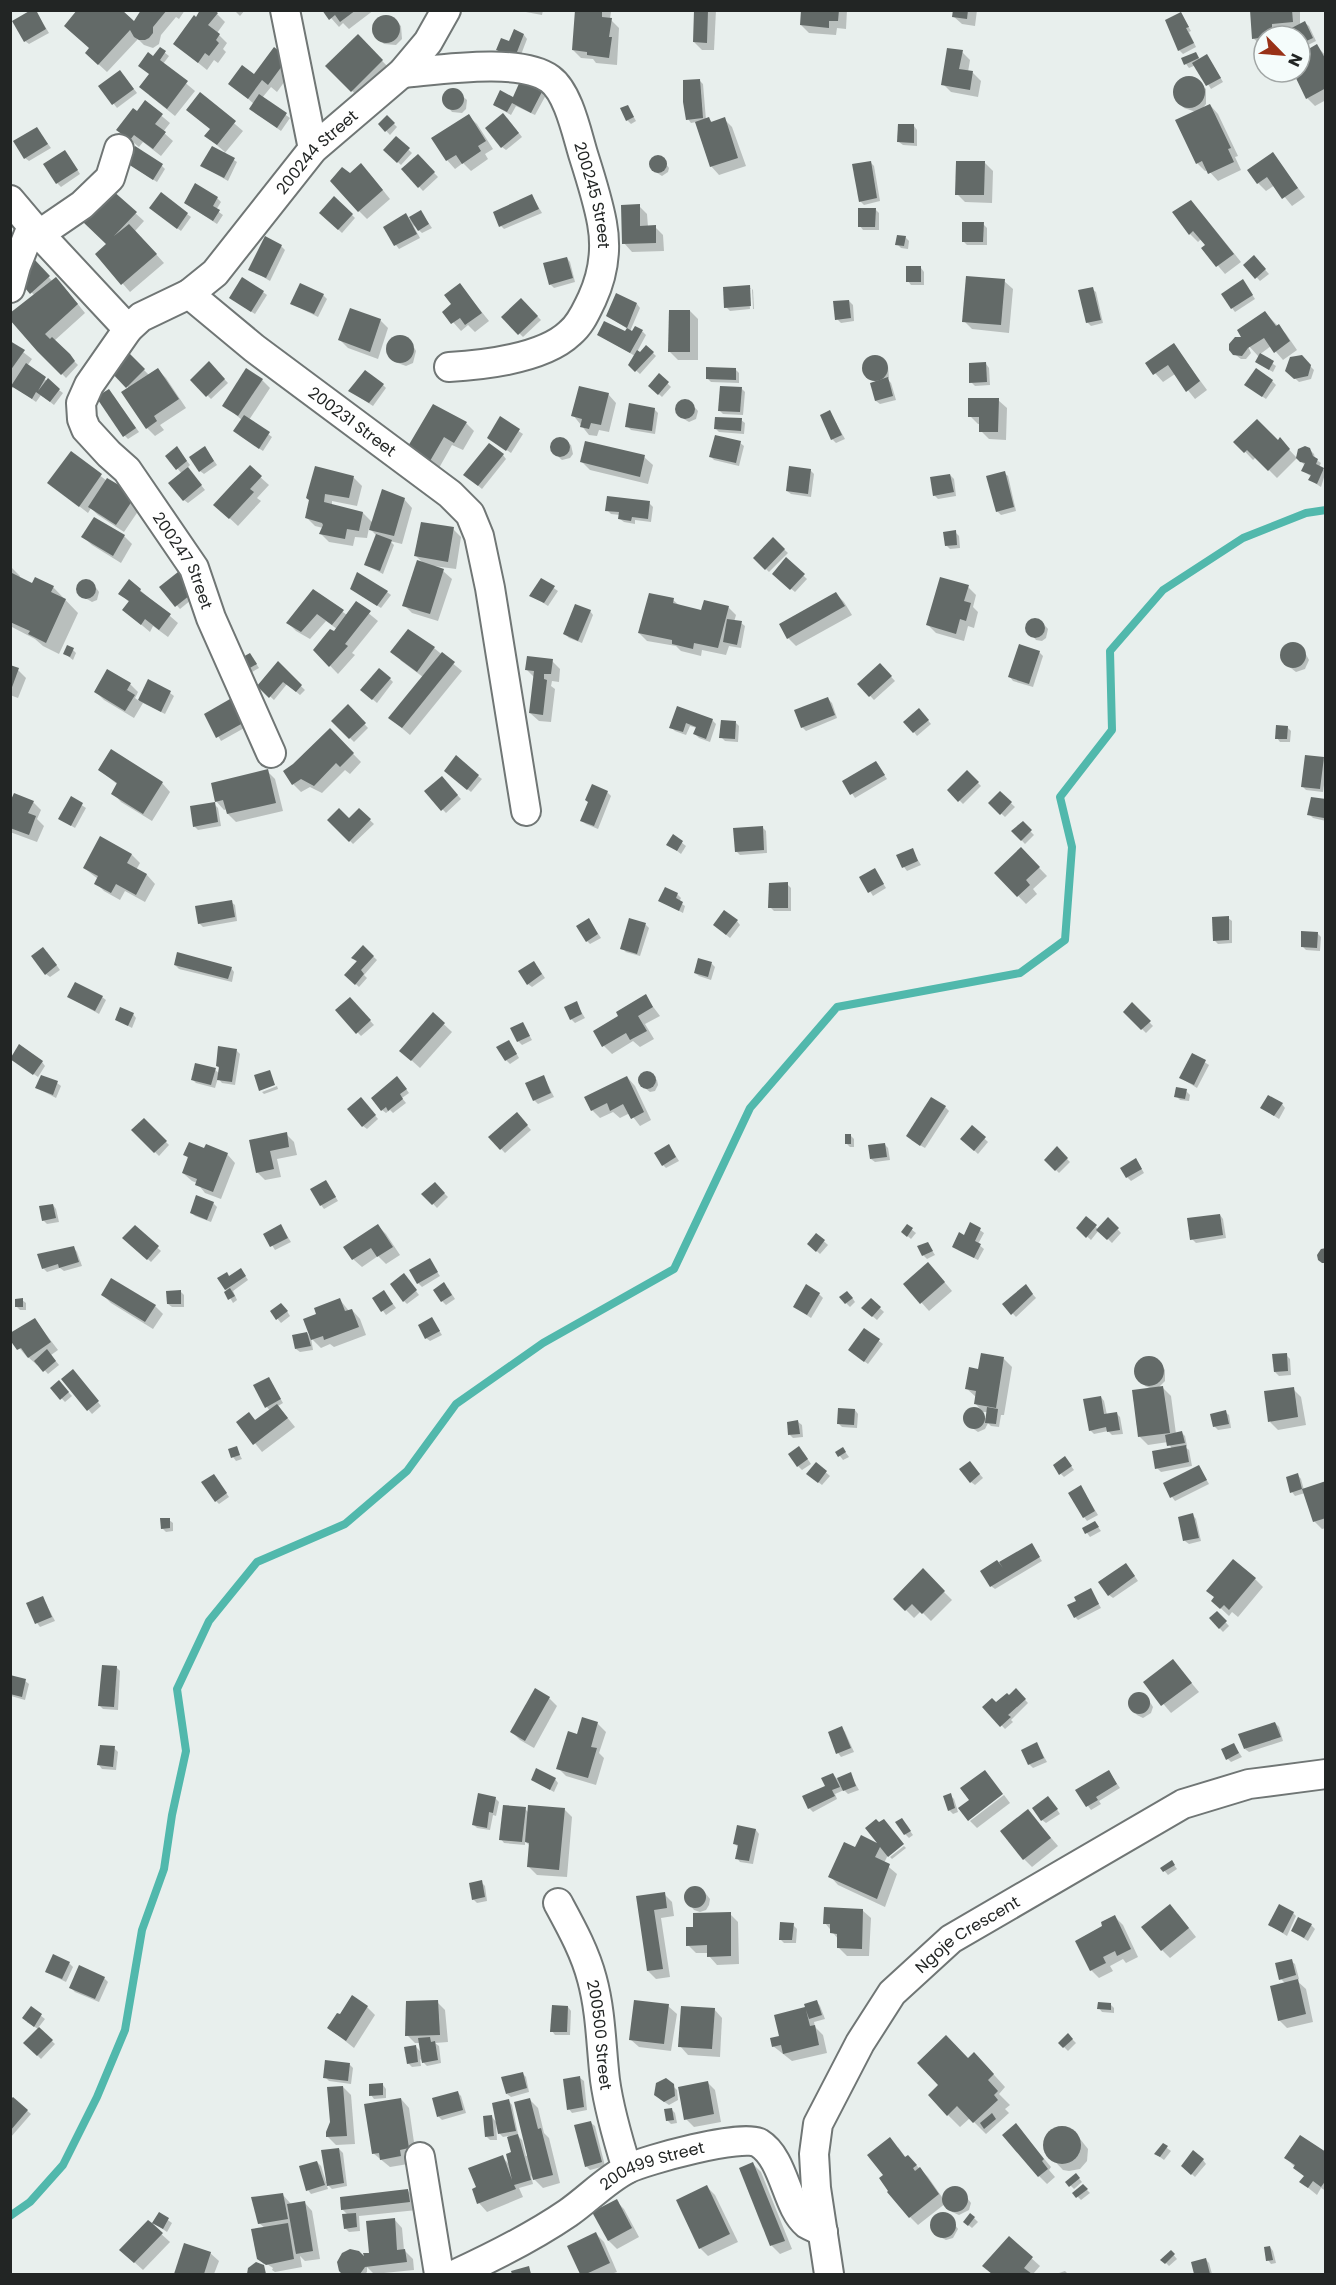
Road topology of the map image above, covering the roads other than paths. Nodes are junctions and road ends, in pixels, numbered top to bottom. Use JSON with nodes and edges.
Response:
{"nodes":[{"id":1,"x":285,"y":10,"type":"edge"},
{"id":2,"x":446,"y":10,"type":"edge"},
{"id":3,"x":402,"y":73,"type":"junction"},
{"id":4,"x":119,"y":149,"type":"dead end"},
{"id":5,"x":313,"y":149,"type":"junction"},
{"id":6,"x":10,"y":200,"type":"edge"},
{"id":7,"x":36,"y":230,"type":"junction"},
{"id":8,"x":10,"y":288,"type":"edge"},
{"id":9,"x":189,"y":294,"type":"junction"},
{"id":10,"x":128,"y":329,"type":"junction"},
{"id":11,"x":449,"y":367,"type":"dead end"},
{"id":12,"x":271,"y":753,"type":"dead end"},
{"id":13,"x":526,"y":811,"type":"dead end"},
{"id":14,"x":1326,"y":1774,"type":"edge"},
{"id":15,"x":558,"y":1903,"type":"dead end"},
{"id":16,"x":420,"y":2157,"type":"dead end"},
{"id":17,"x":627,"y":2169,"type":"junction"},
{"id":18,"x":824,"y":2232,"type":"junction"},
{"id":19,"x":439,"y":2274,"type":"edge"},
{"id":20,"x":456,"y":2274,"type":"edge"},
{"id":21,"x":829,"y":2274,"type":"edge"}],
"edges":[{"from":1,"to":5,"type":"street"},
{"from":2,"to":3,"type":"street","name":"200244 Street"},
{"from":3,"to":5,"type":"street","name":"200244 Street"},
{"from":3,"to":11,"type":"street","name":"200245 Street"},
{"from":4,"to":7,"type":"street"},
{"from":5,"to":9,"type":"street","name":"200244 Street"},
{"from":6,"to":7,"type":"street"},
{"from":7,"to":8,"type":"street"},
{"from":7,"to":10,"type":"street"},
{"from":9,"to":10,"type":"street"},
{"from":9,"to":13,"type":"street","name":"200231 Street"},
{"from":10,"to":12,"type":"street","name":"200247 Street"},
{"from":14,"to":18,"type":"street","name":"Ngoje Crescent"},
{"from":15,"to":17,"type":"street","name":"200500 Street"},
{"from":16,"to":19,"type":"street"},
{"from":17,"to":18,"type":"street","name":"200499 Street"},
{"from":17,"to":20,"type":"street","name":"200499 Street"},
{"from":18,"to":21,"type":"street","name":"Ngoje Crescent"}]}
